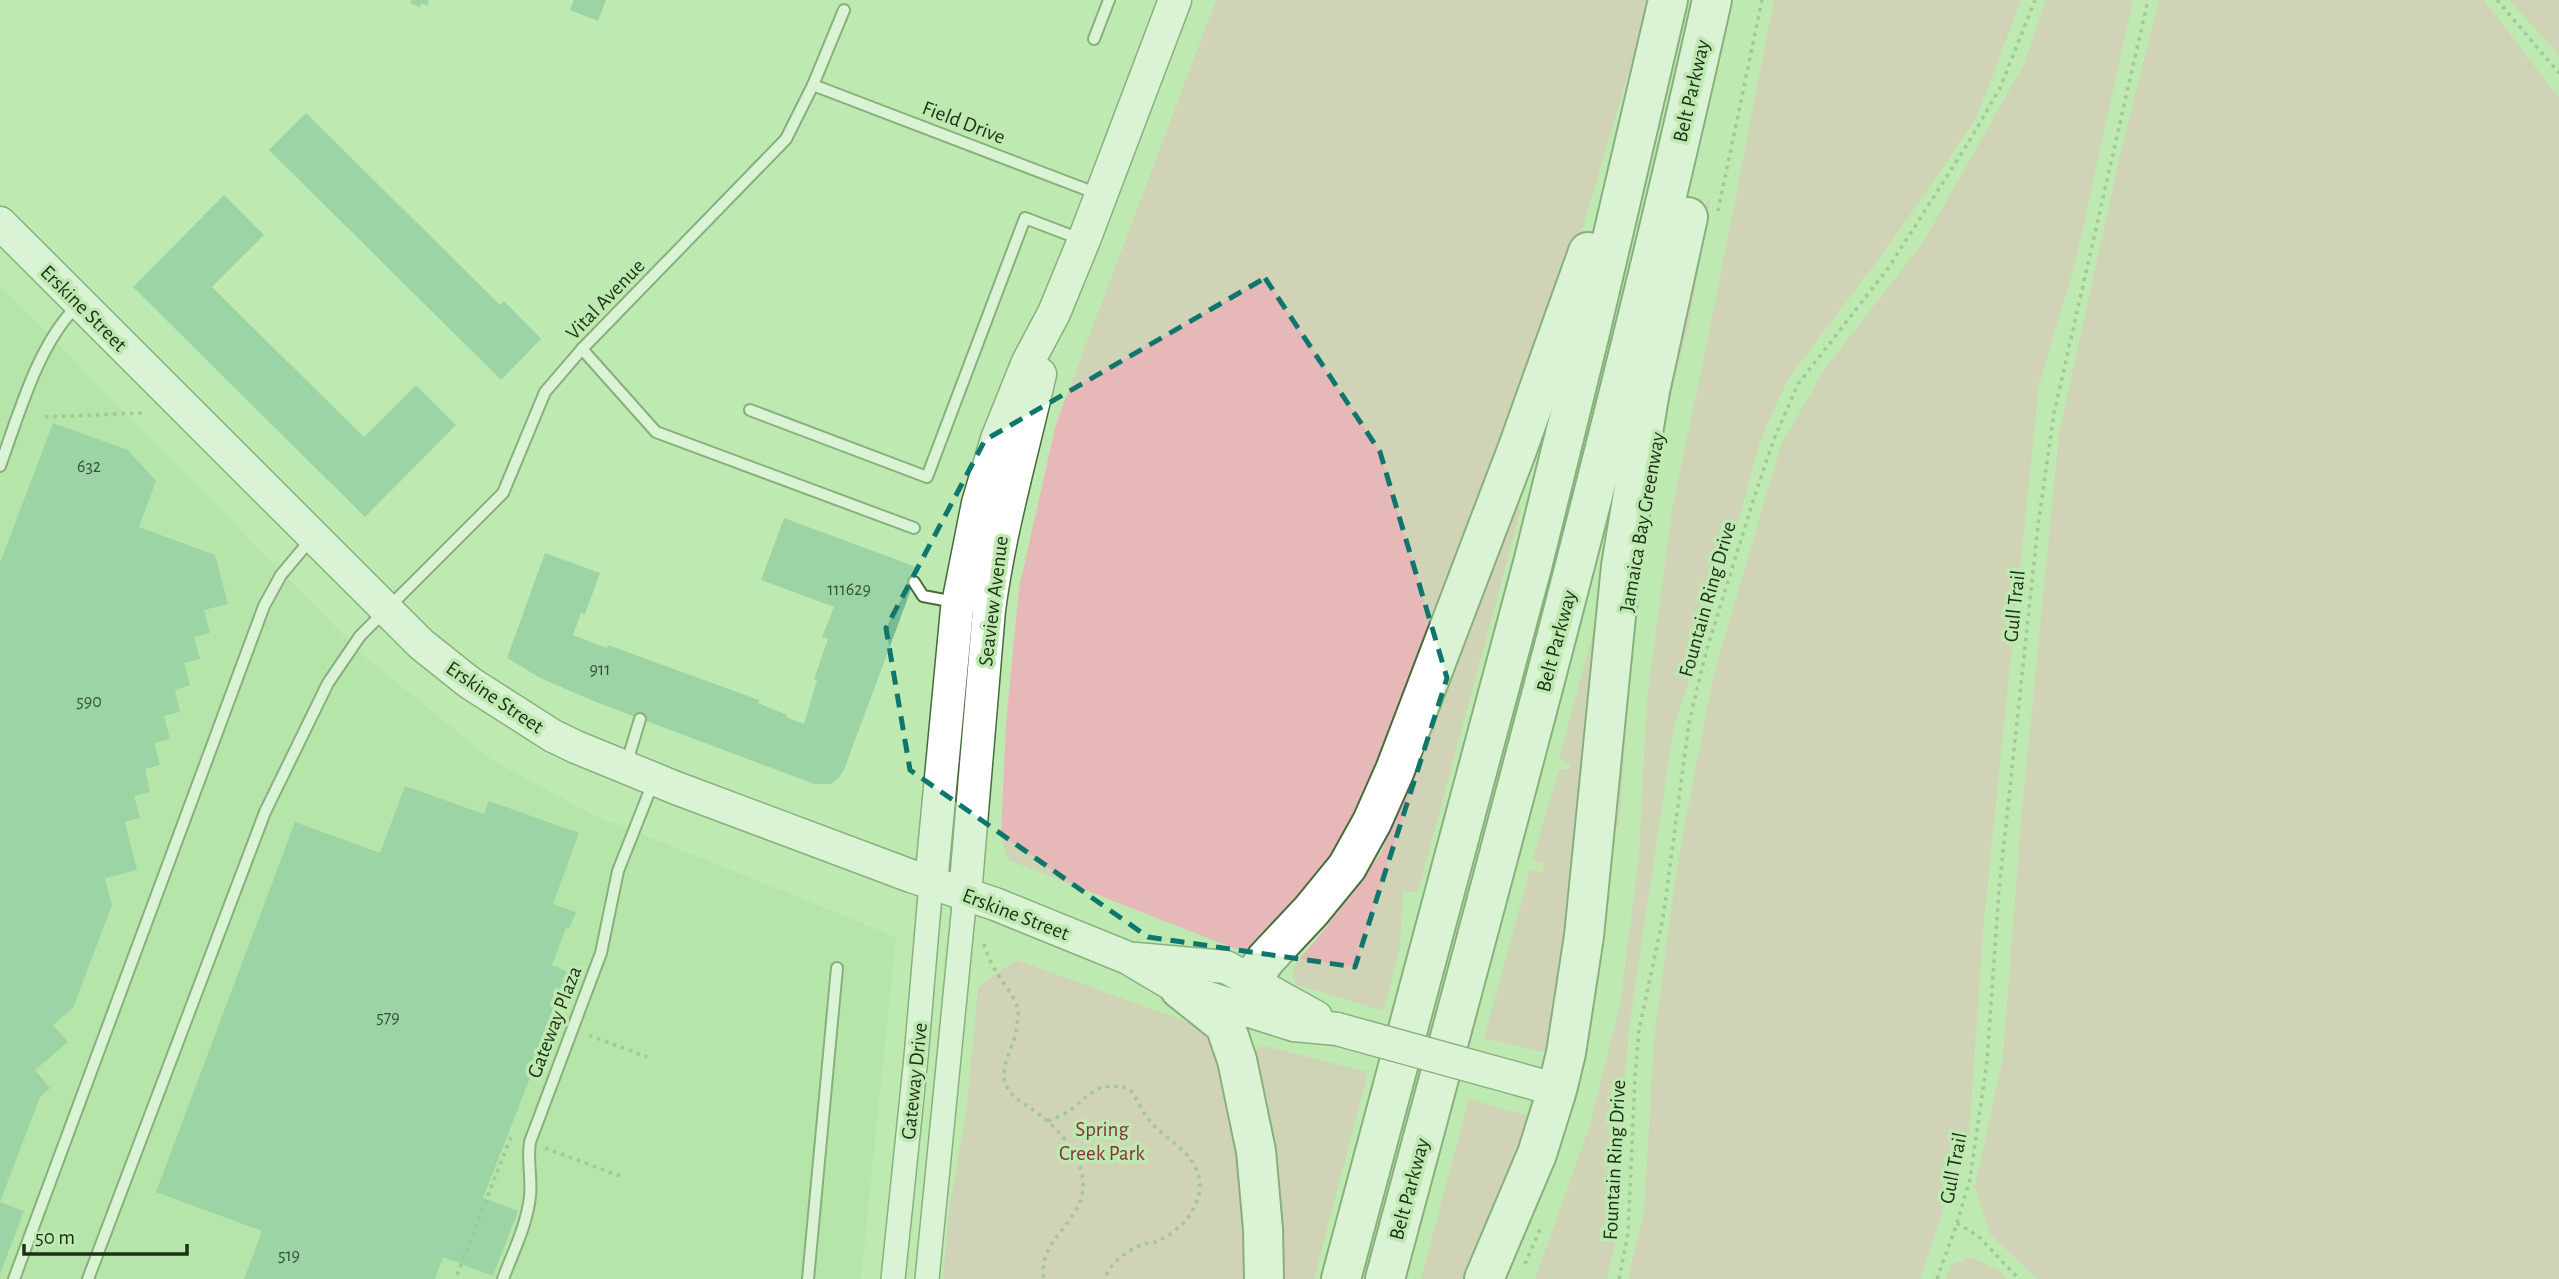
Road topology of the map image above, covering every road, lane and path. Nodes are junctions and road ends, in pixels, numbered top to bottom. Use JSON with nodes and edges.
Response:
{"nodes":[{"id":1,"x":1109,"y":0,"type":"edge"},
{"id":2,"x":1175,"y":0,"type":"edge"},
{"id":3,"x":1668,"y":0,"type":"edge"},
{"id":4,"x":1712,"y":0,"type":"edge"},
{"id":5,"x":1736,"y":0,"type":"edge"},
{"id":6,"x":1762,"y":0,"type":"edge"},
{"id":7,"x":2035,"y":0,"type":"edge"},
{"id":8,"x":2148,"y":0,"type":"edge"},
{"id":9,"x":2497,"y":0,"type":"edge"},
{"id":10,"x":844,"y":9,"type":"dead end"},
{"id":11,"x":1094,"y":39,"type":"dead end"},
{"id":12,"x":2559,"y":72,"type":"edge"},
{"id":13,"x":813,"y":85,"type":"junction"},
{"id":14,"x":1641,"y":116,"type":"junction"},
{"id":15,"x":1101,"y":195,"type":"junction"},
{"id":16,"x":0,"y":223,"type":"edge"},
{"id":17,"x":1715,"y":223,"type":"dead end"},
{"id":18,"x":1084,"y":240,"type":"junction"},
{"id":19,"x":80,"y":304,"type":"junction"},
{"id":20,"x":1054,"y":313,"type":"junction"},
{"id":21,"x":582,"y":349,"type":"junction"},
{"id":22,"x":750,"y":410,"type":"dead end"},
{"id":23,"x":142,"y":412,"type":"dead end"},
{"id":24,"x":45,"y":417,"type":"dead end"},
{"id":25,"x":0,"y":466,"type":"edge"},
{"id":26,"x":914,"y":528,"type":"dead end"},
{"id":27,"x":313,"y":537,"type":"junction"},
{"id":28,"x":914,"y":582,"type":"dead end"},
{"id":29,"x":923,"y":596,"type":"junction"},
{"id":30,"x":908,"y":597,"type":"dead end"},
{"id":31,"x":958,"y":603,"type":"junction"},
{"id":32,"x":385,"y":610,"type":"junction"},
{"id":33,"x":640,"y":719,"type":"dead end"},
{"id":34,"x":625,"y":767,"type":"junction"},
{"id":35,"x":654,"y":779,"type":"junction"},
{"id":36,"x":931,"y":883,"type":"junction"},
{"id":37,"x":965,"y":895,"type":"junction"},
{"id":38,"x":1128,"y":958,"type":"junction"},
{"id":39,"x":990,"y":961,"type":"dead end"},
{"id":40,"x":837,"y":968,"type":"dead end"},
{"id":41,"x":1251,"y":980,"type":"junction"},
{"id":42,"x":1180,"y":989,"type":"junction"},
{"id":43,"x":1337,"y":1029,"type":"junction"},
{"id":44,"x":589,"y":1035,"type":"dead end"},
{"id":45,"x":647,"y":1057,"type":"dead end"},
{"id":46,"x":1557,"y":1090,"type":"junction"},
{"id":47,"x":1048,"y":1121,"type":"junction"},
{"id":48,"x":512,"y":1134,"type":"dead end"},
{"id":49,"x":545,"y":1148,"type":"dead end"},
{"id":50,"x":620,"y":1177,"type":"dead end"},
{"id":51,"x":1958,"y":1223,"type":"junction"},
{"id":52,"x":457,"y":1275,"type":"dead end"},
{"id":53,"x":14,"y":1279,"type":"edge"},
{"id":54,"x":88,"y":1279,"type":"edge"},
{"id":55,"x":503,"y":1279,"type":"edge"},
{"id":56,"x":808,"y":1279,"type":"edge"},
{"id":57,"x":893,"y":1279,"type":"edge"},
{"id":58,"x":927,"y":1279,"type":"edge"},
{"id":59,"x":1044,"y":1279,"type":"edge"},
{"id":60,"x":1105,"y":1279,"type":"edge"},
{"id":61,"x":1264,"y":1279,"type":"edge"},
{"id":62,"x":1341,"y":1279,"type":"edge"},
{"id":63,"x":1385,"y":1279,"type":"edge"},
{"id":64,"x":1484,"y":1279,"type":"edge"},
{"id":65,"x":1619,"y":1279,"type":"edge"},
{"id":66,"x":1937,"y":1279,"type":"edge"},
{"id":67,"x":2019,"y":1279,"type":"edge"}],
"edges":[{"from":1,"to":11,"type":"lane"},
{"from":2,"to":15,"type":"main road","name":"Seaview Avenue"},
{"from":3,"to":14,"type":"highway","name":"Belt Parkway"},
{"from":4,"to":63,"type":"highway","name":"Belt Parkway"},
{"from":5,"to":46,"type":"highway"},
{"from":6,"to":17,"type":"path"},
{"from":7,"to":65,"type":"path","name":"Fountain Ring Drive"},
{"from":8,"to":51,"type":"path","name":"Gull Trail"},
{"from":9,"to":12,"type":"path"},
{"from":10,"to":13,"type":"lane","name":"Vital Avenue"},
{"from":13,"to":15,"type":"lane","name":"Field Drive"},
{"from":13,"to":21,"type":"lane","name":"Vital Avenue"},
{"from":14,"to":41,"type":"highway"},
{"from":14,"to":62,"type":"highway","name":"Belt Parkway"},
{"from":15,"to":18,"type":"main road","name":"Seaview Avenue"},
{"from":16,"to":19,"type":"main road","name":"Erskine Street"},
{"from":18,"to":20,"type":"main road","name":"Seaview Avenue"},
{"from":18,"to":22,"type":"lane"},
{"from":19,"to":25,"type":"lane"},
{"from":19,"to":27,"type":"main road","name":"Erskine Street"},
{"from":20,"to":31,"type":"main road","name":"Seaview Avenue"},
{"from":20,"to":37,"type":"main road","name":"Seaview Avenue"},
{"from":21,"to":26,"type":"lane"},
{"from":21,"to":32,"type":"lane","name":"Vital Avenue"},
{"from":23,"to":24,"type":"path"},
{"from":27,"to":32,"type":"main road","name":"Erskine Street"},
{"from":27,"to":53,"type":"lane"},
{"from":28,"to":29,"type":"lane"},
{"from":29,"to":30,"type":"lane"},
{"from":29,"to":31,"type":"lane"},
{"from":31,"to":36,"type":"main road","name":"Seaview Avenue"},
{"from":32,"to":34,"type":"main road","name":"Erskine Street"},
{"from":32,"to":54,"type":"lane","name":"Vital Avenue"},
{"from":33,"to":34,"type":"lane"},
{"from":34,"to":35,"type":"main road","name":"Erskine Street"},
{"from":35,"to":36,"type":"main road","name":"Erskine Street"},
{"from":35,"to":55,"type":"lane","name":"Gateway Plaza"},
{"from":36,"to":37,"type":"main road","name":"Erskine Street"},
{"from":36,"to":57,"type":"street","name":"Gateway Drive"},
{"from":37,"to":38,"type":"main road","name":"Erskine Street"},
{"from":37,"to":58,"type":"street","name":"Gateway Drive"},
{"from":38,"to":41,"type":"main road","name":"Erskine Street"},
{"from":38,"to":42,"type":"main road","name":"Erskine Street"},
{"from":39,"to":47,"type":"path"},
{"from":40,"to":56,"type":"lane"},
{"from":41,"to":43,"type":"main road","name":"Erskine Street"},
{"from":42,"to":43,"type":"main road","name":"Erskine Street"},
{"from":42,"to":61,"type":"highway"},
{"from":43,"to":46,"type":"main road","name":"Erskine Street","bridge":true},
{"from":44,"to":45,"type":"path"},
{"from":46,"to":64,"type":"highway"},
{"from":47,"to":59,"type":"path"},
{"from":47,"to":60,"type":"path"},
{"from":48,"to":52,"type":"path"},
{"from":49,"to":50,"type":"path"},
{"from":51,"to":66,"type":"path","name":"Gull Trail"},
{"from":51,"to":67,"type":"path","name":"Gull Trail"}]}
